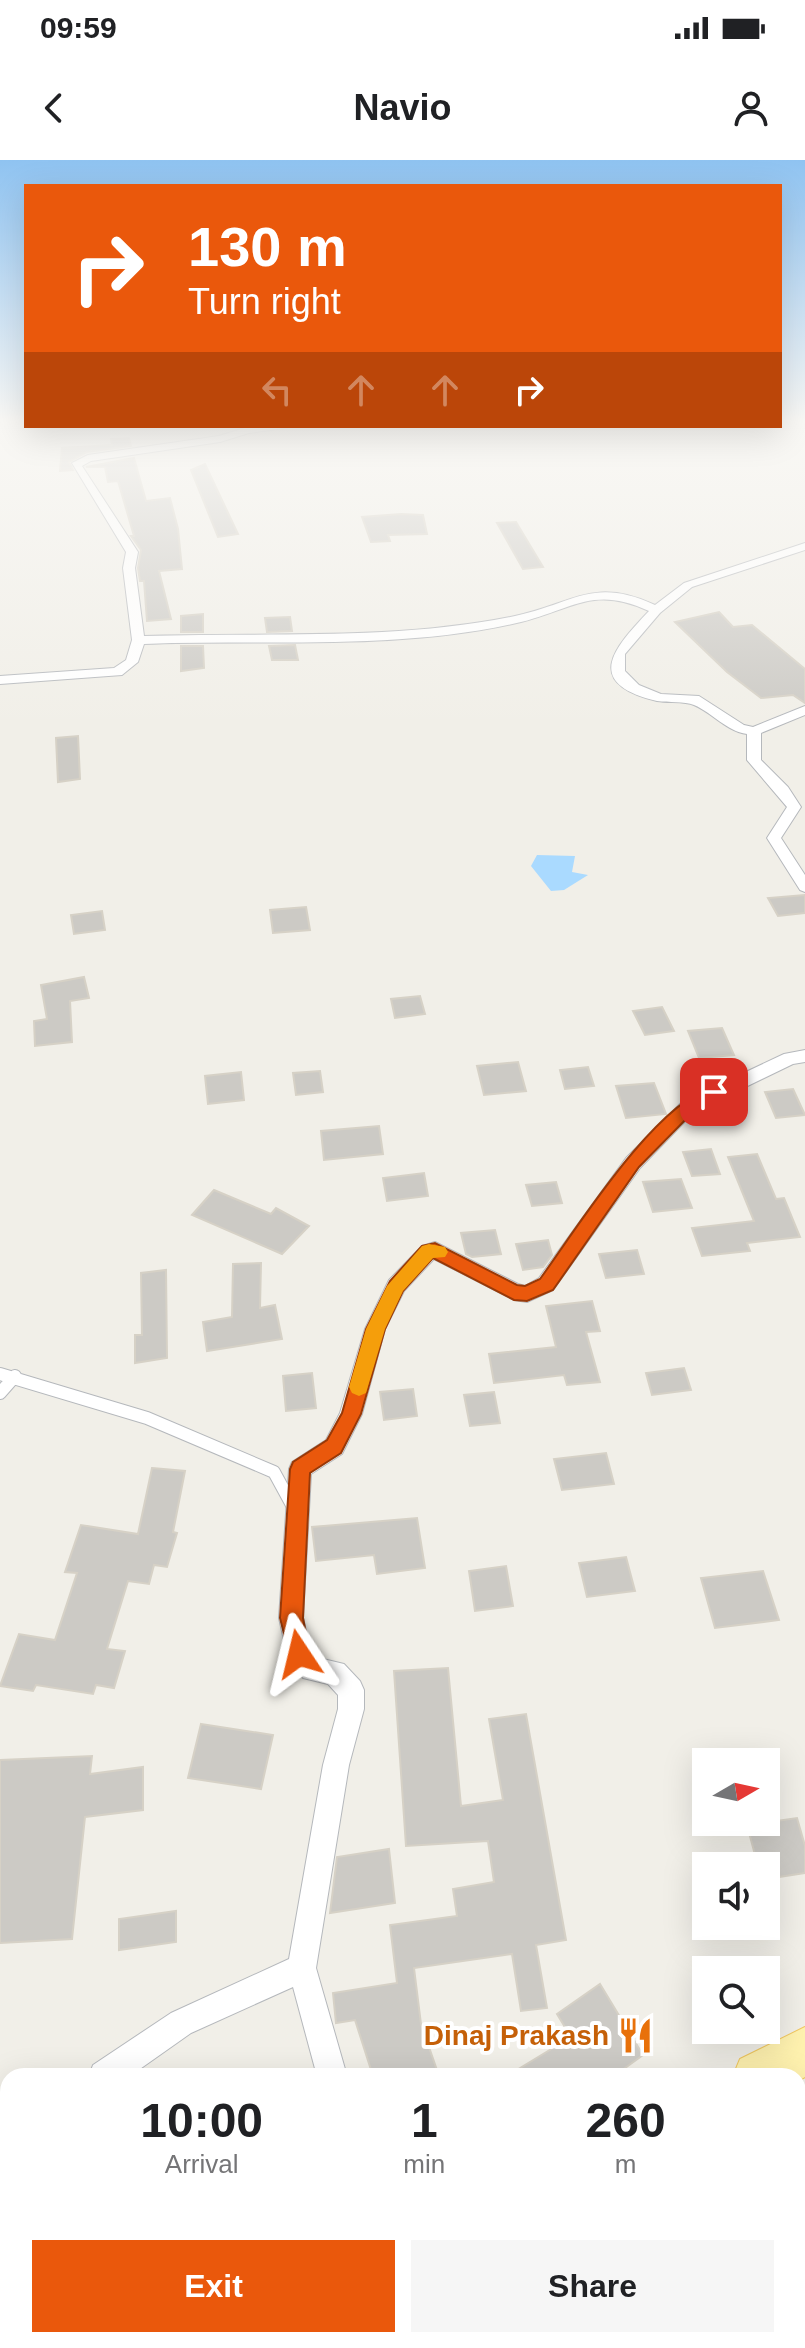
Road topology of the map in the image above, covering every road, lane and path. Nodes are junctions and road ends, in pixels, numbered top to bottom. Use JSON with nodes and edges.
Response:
{"nodes":[{"id":1,"x":113,"y":522,"type":"edge"},
{"id":2,"x":805,"y":546,"type":"edge"},
{"id":3,"x":636,"y":599,"type":"junction"},
{"id":4,"x":656,"y":610,"type":"junction"},
{"id":5,"x":646,"y":623,"type":"junction"},
{"id":6,"x":138,"y":640,"type":"junction"},
{"id":7,"x":0,"y":680,"type":"edge"},
{"id":8,"x":805,"y":710,"type":"edge"},
{"id":9,"x":754,"y":731,"type":"junction"},
{"id":10,"x":805,"y":887,"type":"edge"},
{"id":11,"x":805,"y":1056,"type":"edge"},
{"id":12,"x":0,"y":1374,"type":"edge"},
{"id":13,"x":15,"y":1376,"type":"junction"},
{"id":14,"x":0,"y":1393,"type":"edge"},
{"id":15,"x":297,"y":1514,"type":"junction"},
{"id":16,"x":302,"y":1968,"type":"junction"},
{"id":17,"x":805,"y":2051,"type":"edge"},
{"id":18,"x":116,"y":2068,"type":"edge"},
{"id":19,"x":330,"y":2068,"type":"edge"},
{"id":20,"x":772,"y":2068,"type":"edge"}],
"edges":[{"from":1,"to":6,"type":"street"},
{"from":2,"to":4,"type":"street"},
{"from":3,"to":4,"type":"street"},
{"from":3,"to":5,"type":"street"},
{"from":3,"to":6,"type":"street"},
{"from":4,"to":5,"type":"street"},
{"from":5,"to":9,"type":"street"},
{"from":6,"to":7,"type":"street"},
{"from":8,"to":9,"type":"street"},
{"from":9,"to":10,"type":"street"},
{"from":11,"to":15,"type":"street"},
{"from":12,"to":13,"type":"lane"},
{"from":13,"to":14,"type":"lane"},
{"from":13,"to":15,"type":"lane"},
{"from":15,"to":16,"type":"street"},
{"from":16,"to":18,"type":"street"},
{"from":16,"to":19,"type":"street"},
{"from":17,"to":20,"type":"main road"}]}
